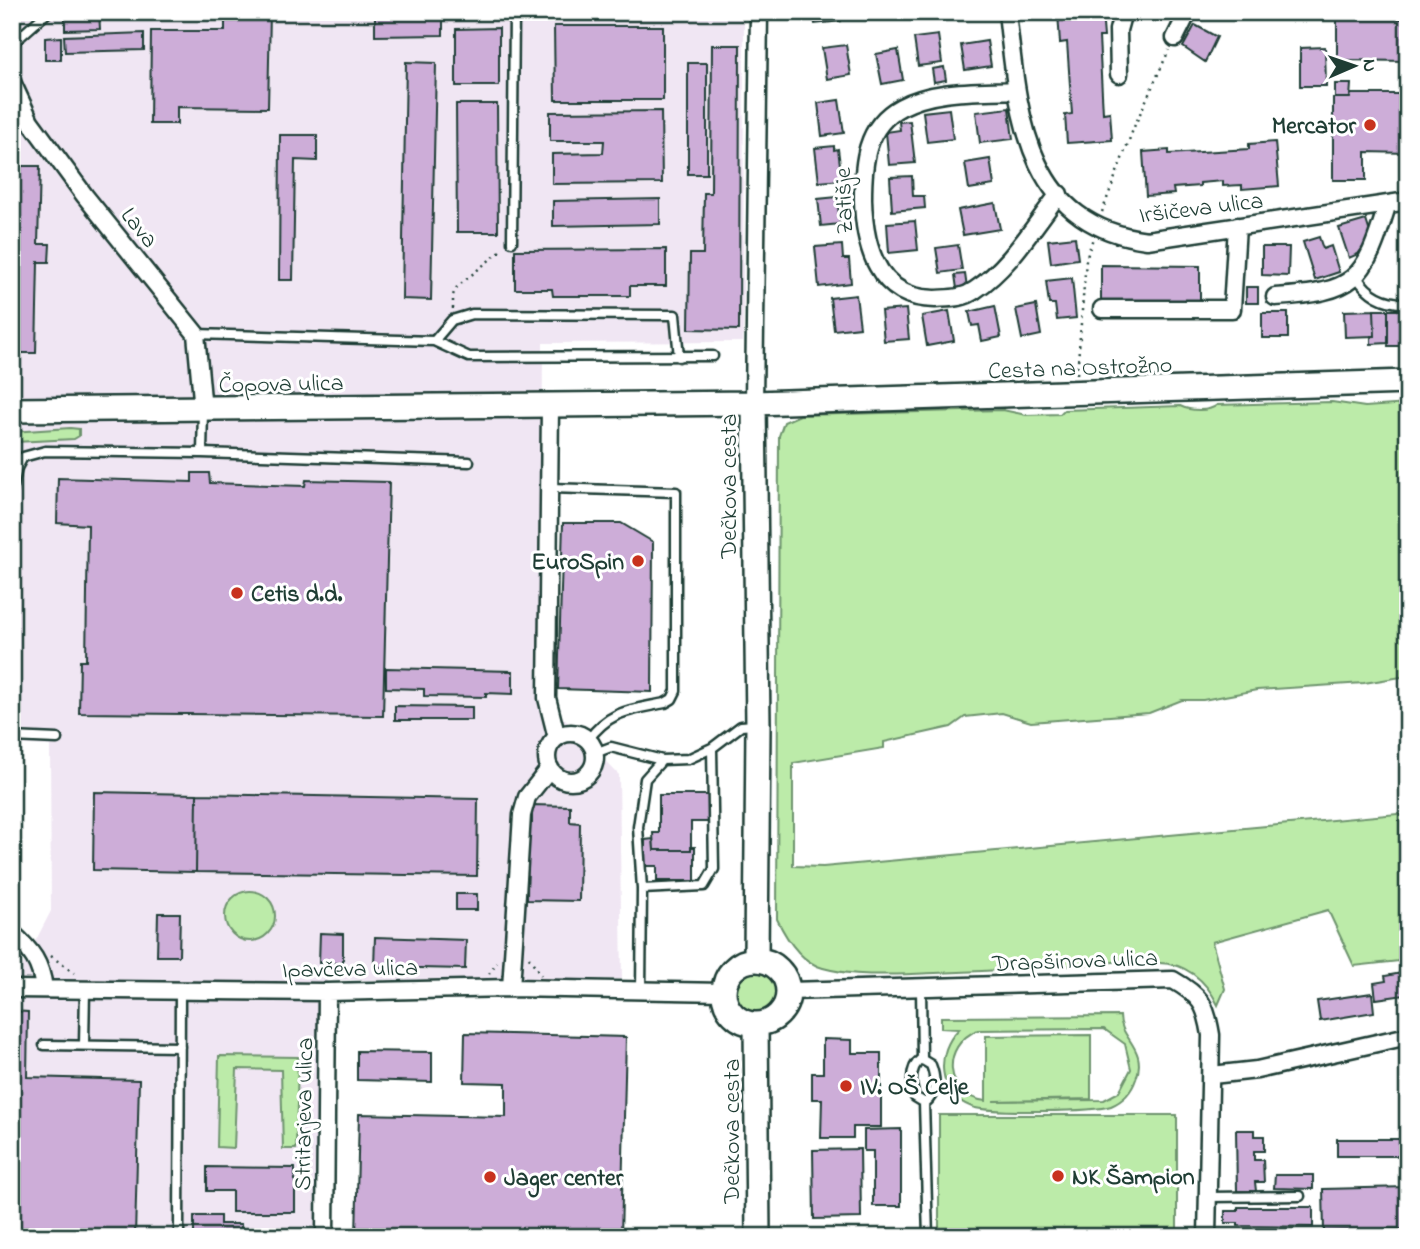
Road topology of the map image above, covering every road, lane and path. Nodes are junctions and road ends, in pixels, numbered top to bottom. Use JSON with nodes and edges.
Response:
{"nodes":[{"id":1,"x":48,"y":12,"type":"edge"},
{"id":2,"x":514,"y":12,"type":"edge"},
{"id":3,"x":760,"y":12,"type":"edge"},
{"id":4,"x":1007,"y":12,"type":"edge"},
{"id":5,"x":1124,"y":12,"type":"edge"},
{"id":6,"x":1188,"y":12,"type":"edge"},
{"id":7,"x":1175,"y":38,"type":"joint"},
{"id":8,"x":12,"y":44,"type":"edge"},
{"id":9,"x":1119,"y":74,"type":"dead end"},
{"id":10,"x":12,"y":82,"type":"edge"},
{"id":11,"x":1016,"y":90,"type":"junction"},
{"id":12,"x":1059,"y":194,"type":"junction"},
{"id":13,"x":1408,"y":201,"type":"edge"},
{"id":14,"x":1387,"y":206,"type":"junction"},
{"id":15,"x":1097,"y":226,"type":"junction"},
{"id":16,"x":1237,"y":226,"type":"junction"},
{"id":17,"x":512,"y":242,"type":"joint"},
{"id":18,"x":1357,"y":277,"type":"junction"},
{"id":19,"x":1275,"y":297,"type":"dead end"},
{"id":20,"x":1408,"y":303,"type":"edge"},
{"id":21,"x":1102,"y":309,"type":"dead end"},
{"id":22,"x":452,"y":320,"type":"junction"},
{"id":23,"x":196,"y":334,"type":"junction"},
{"id":24,"x":434,"y":341,"type":"junction"},
{"id":25,"x":713,"y":356,"type":"dead end"},
{"id":26,"x":679,"y":357,"type":"junction"},
{"id":27,"x":1408,"y":382,"type":"edge"},
{"id":28,"x":1075,"y":394,"type":"junction"},
{"id":29,"x":754,"y":403,"type":"junction"},
{"id":30,"x":550,"y":406,"type":"junction"},
{"id":31,"x":12,"y":410,"type":"edge"},
{"id":32,"x":203,"y":410,"type":"junction"},
{"id":33,"x":202,"y":453,"type":"junction"},
{"id":34,"x":469,"y":463,"type":"dead end"},
{"id":35,"x":550,"y":488,"type":"junction"},
{"id":36,"x":12,"y":492,"type":"edge"},
{"id":37,"x":758,"y":725,"type":"junction"},
{"id":38,"x":12,"y":737,"type":"edge"},
{"id":39,"x":557,"y":738,"type":"junction"},
{"id":40,"x":57,"y":739,"type":"dead end"},
{"id":41,"x":591,"y":746,"type":"junction"},
{"id":42,"x":712,"y":748,"type":"junction"},
{"id":43,"x":662,"y":760,"type":"junction"},
{"id":44,"x":550,"y":768,"type":"junction"},
{"id":45,"x":642,"y":889,"type":"junction"},
{"id":46,"x":12,"y":933,"type":"edge"},
{"id":47,"x":756,"y":959,"type":"junction"},
{"id":48,"x":512,"y":988,"type":"junction"},
{"id":49,"x":921,"y":988,"type":"junction"},
{"id":50,"x":12,"y":989,"type":"edge"},
{"id":51,"x":44,"y":989,"type":"junction"},
{"id":52,"x":85,"y":989,"type":"junction"},
{"id":53,"x":180,"y":991,"type":"junction"},
{"id":54,"x":789,"y":991,"type":"junction"},
{"id":55,"x":327,"y":992,"type":"junction"},
{"id":56,"x":641,"y":992,"type":"junction"},
{"id":57,"x":724,"y":992,"type":"junction"},
{"id":58,"x":756,"y":1024,"type":"junction"},
{"id":59,"x":1408,"y":1036,"type":"edge"},
{"id":60,"x":44,"y":1045,"type":"dead end"},
{"id":61,"x":84,"y":1045,"type":"junction"},
{"id":62,"x":180,"y":1047,"type":"junction"},
{"id":63,"x":922,"y":1059,"type":"junction"},
{"id":64,"x":1212,"y":1074,"type":"junction"},
{"id":65,"x":924,"y":1102,"type":"junction"},
{"id":66,"x":1300,"y":1196,"type":"dead end"},
{"id":67,"x":1208,"y":1197,"type":"junction"},
{"id":68,"x":178,"y":1237,"type":"edge"},
{"id":69,"x":325,"y":1237,"type":"edge"},
{"id":70,"x":758,"y":1237,"type":"edge"},
{"id":71,"x":928,"y":1237,"type":"edge"},
{"id":72,"x":1207,"y":1237,"type":"edge"}],
"edges":[{"from":1,"to":8,"type":"lane"},
{"from":2,"to":17,"type":"lane"},
{"from":3,"to":29,"type":"street","name":"Dečkova cesta"},
{"from":4,"to":11,"type":"street","name":"Iršičeva ulica"},
{"from":5,"to":9,"type":"street"},
{"from":6,"to":7,"type":"street"},
{"from":7,"to":15,"type":"path"},
{"from":10,"to":23,"type":"street","name":"Lava"},
{"from":11,"to":12,"type":"street","name":"Iršičeva ulica"},
{"from":11,"to":12,"type":"street","name":"Zatišje"},
{"from":12,"to":15,"type":"street","name":"Iršičeva ulica"},
{"from":13,"to":14,"type":"street","name":"Iršičeva ulica"},
{"from":14,"to":16,"type":"street","name":"Iršičeva ulica"},
{"from":14,"to":18,"type":"street"},
{"from":15,"to":16,"type":"street","name":"Iršičeva ulica"},
{"from":15,"to":28,"type":"path"},
{"from":16,"to":21,"type":"street"},
{"from":17,"to":22,"type":"path"},
{"from":18,"to":19,"type":"street"},
{"from":18,"to":20,"type":"lane"},
{"from":22,"to":24,"type":"lane"},
{"from":22,"to":26,"type":"lane"},
{"from":23,"to":24,"type":"lane"},
{"from":23,"to":32,"type":"street"},
{"from":24,"to":26,"type":"lane"},
{"from":25,"to":26,"type":"lane"},
{"from":27,"to":28,"type":"street","name":"Cesta na Ostrožno"},
{"from":28,"to":29,"type":"street","name":"Cesta na Ostrožno"},
{"from":29,"to":30,"type":"street","name":"Cesta na Ostrožno"},
{"from":29,"to":37,"type":"street","name":"Dečkova cesta"},
{"from":30,"to":32,"type":"street","name":"Čopova ulica"},
{"from":30,"to":35,"type":"street"},
{"from":31,"to":32,"type":"street","name":"Čopova ulica"},
{"from":32,"to":33,"type":"lane"},
{"from":33,"to":34,"type":"lane"},
{"from":33,"to":36,"type":"lane"},
{"from":35,"to":39,"type":"street"},
{"from":35,"to":41,"type":"lane"},
{"from":37,"to":42,"type":"lane"},
{"from":37,"to":47,"type":"street","name":"Dečkova cesta"},
{"from":38,"to":40,"type":"lane"},
{"from":39,"to":41,"type":"street"},
{"from":39,"to":44,"type":"street"},
{"from":41,"to":43,"type":"lane"},
{"from":41,"to":44,"type":"street"},
{"from":42,"to":43,"type":"lane"},
{"from":42,"to":45,"type":"lane"},
{"from":43,"to":45,"type":"lane"},
{"from":44,"to":48,"type":"street"},
{"from":45,"to":56,"type":"lane"},
{"from":46,"to":51,"type":"street"},
{"from":47,"to":54,"type":"street"},
{"from":47,"to":57,"type":"street"},
{"from":48,"to":55,"type":"street","name":"Ipavčeva ulica"},
{"from":48,"to":56,"type":"street","name":"Ipavčeva ulica"},
{"from":49,"to":54,"type":"street","name":"Drapšinova ulica"},
{"from":49,"to":63,"type":"lane"},
{"from":49,"to":64,"type":"street","name":"Drapšinova ulica"},
{"from":50,"to":51,"type":"street","name":"Ipavčeva ulica"},
{"from":51,"to":52,"type":"street","name":"Ipavčeva ulica"},
{"from":52,"to":53,"type":"street","name":"Ipavčeva ulica"},
{"from":52,"to":61,"type":"lane"},
{"from":53,"to":55,"type":"street","name":"Ipavčeva ulica"},
{"from":53,"to":62,"type":"lane"},
{"from":54,"to":58,"type":"street"},
{"from":55,"to":69,"type":"street","name":"Stritarjeva ulica"},
{"from":56,"to":57,"type":"street","name":"Ipavčeva ulica"},
{"from":57,"to":58,"type":"street"},
{"from":58,"to":70,"type":"street","name":"Dečkova cesta"},
{"from":59,"to":64,"type":"street"},
{"from":60,"to":61,"type":"lane"},
{"from":61,"to":62,"type":"lane"},
{"from":62,"to":68,"type":"lane"},
{"from":63,"to":65,"type":"lane"},
{"from":63,"to":65,"type":"lane"},
{"from":64,"to":67,"type":"street","name":"Drapšinova ulica"},
{"from":65,"to":71,"type":"lane"},
{"from":66,"to":67,"type":"lane"},
{"from":67,"to":72,"type":"street","name":"Drapšinova ulica"}]}
